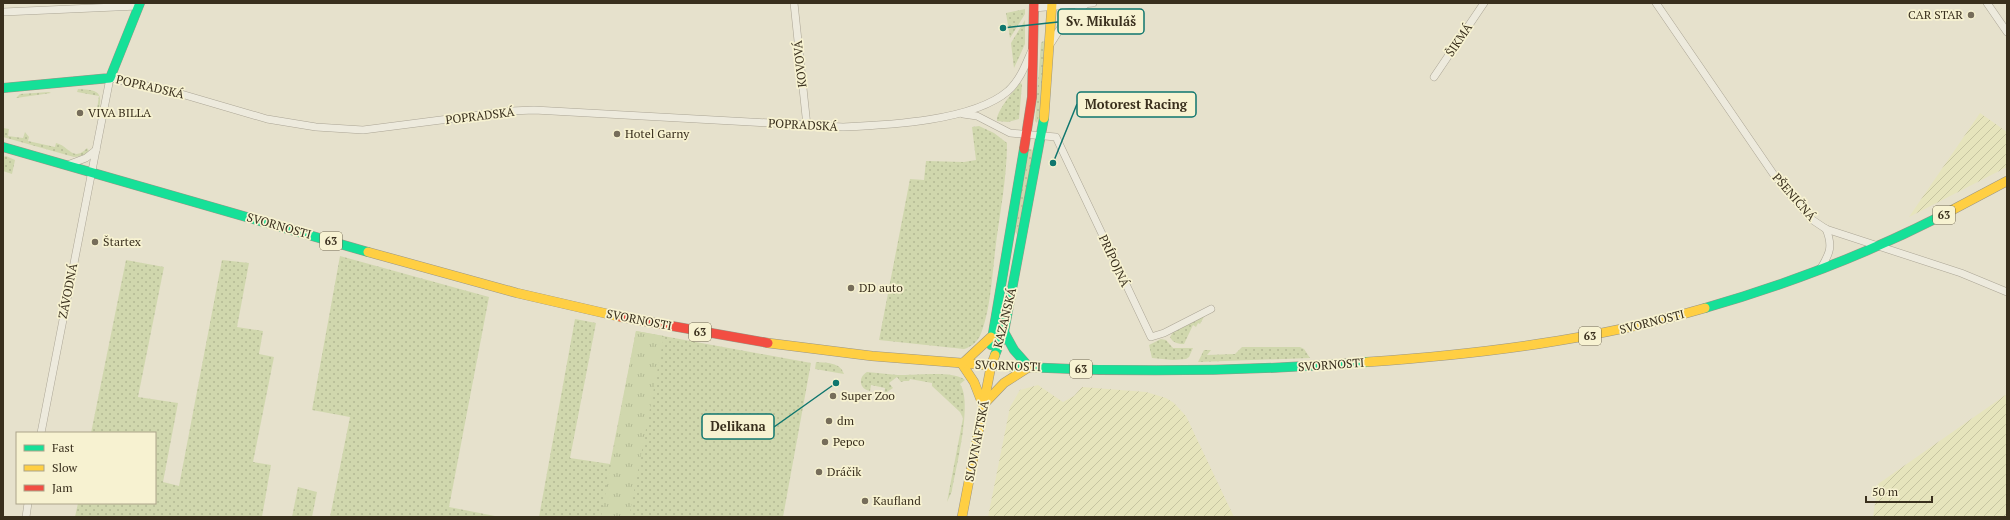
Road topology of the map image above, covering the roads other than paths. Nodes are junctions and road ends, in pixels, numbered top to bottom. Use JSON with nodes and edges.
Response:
{"nodes":[{"id":1,"x":794,"y":3,"type":"edge"},
{"id":2,"x":1088,"y":3,"type":"edge"},
{"id":3,"x":1484,"y":3,"type":"edge"},
{"id":4,"x":1656,"y":3,"type":"edge"},
{"id":5,"x":1987,"y":3,"type":"edge"},
{"id":6,"x":139,"y":5,"type":"edge"},
{"id":7,"x":1052,"y":5,"type":"edge"},
{"id":8,"x":1034,"y":6,"type":"edge"},
{"id":9,"x":3,"y":12,"type":"edge"},
{"id":10,"x":2007,"y":32,"type":"edge"},
{"id":11,"x":1034,"y":44,"type":"junction"},
{"id":12,"x":1051,"y":44,"type":"junction"},
{"id":13,"x":1434,"y":77,"type":"dead end"},
{"id":14,"x":110,"y":78,"type":"junction"},
{"id":15,"x":3,"y":88,"type":"edge"},
{"id":16,"x":963,"y":114,"type":"junction"},
{"id":17,"x":807,"y":126,"type":"junction"},
{"id":18,"x":1026,"y":135,"type":"junction"},
{"id":19,"x":1042,"y":138,"type":"junction"},
{"id":20,"x":96,"y":149,"type":"junction"},
{"id":21,"x":5,"y":150,"type":"edge"},
{"id":22,"x":67,"y":164,"type":"junction"},
{"id":23,"x":91,"y":171,"type":"junction"},
{"id":24,"x":2007,"y":181,"type":"edge"},
{"id":25,"x":1826,"y":228,"type":"junction"},
{"id":26,"x":1879,"y":245,"type":"junction"},
{"id":27,"x":1821,"y":268,"type":"junction"},
{"id":28,"x":2007,"y":292,"type":"edge"},
{"id":29,"x":1211,"y":309,"type":"dead end"},
{"id":30,"x":1004,"y":332,"type":"junction"},
{"id":31,"x":991,"y":337,"type":"junction"},
{"id":32,"x":962,"y":364,"type":"junction"},
{"id":33,"x":992,"y":366,"type":"junction"},
{"id":34,"x":1029,"y":367,"type":"junction"},
{"id":35,"x":983,"y":405,"type":"junction"},
{"id":36,"x":41,"y":432,"type":"edge"},
{"id":37,"x":28,"y":504,"type":"edge"},
{"id":38,"x":26,"y":517,"type":"edge"},
{"id":39,"x":962,"y":517,"type":"edge"}],
"edges":[{"from":1,"to":17,"type":"street","name":"KOVOVÁ"},
{"from":2,"to":7,"type":"street"},
{"from":2,"to":12,"type":"street"},
{"from":3,"to":13,"type":"street","name":"ŠIKMÁ"},
{"from":4,"to":25,"type":"street","name":"PŠENIČNÁ"},
{"from":5,"to":10,"type":"street"},
{"from":6,"to":9,"type":"street"},
{"from":6,"to":14,"type":"main road"},
{"from":7,"to":8,"type":"street"},
{"from":7,"to":12,"type":"main road","name":"KAZANSKÁ"},
{"from":8,"to":11,"type":"main road","name":"KAZANSKÁ"},
{"from":11,"to":16,"type":"street","name":"POPRADSKÁ"},
{"from":11,"to":18,"type":"main road","name":"KAZANSKÁ"},
{"from":12,"to":19,"type":"main road","name":"KAZANSKÁ"},
{"from":14,"to":15,"type":"main road","name":"POPRADSKÁ"},
{"from":14,"to":17,"type":"street","name":"POPRADSKÁ"},
{"from":14,"to":20,"type":"street","name":"ZÁVODNÁ"},
{"from":16,"to":17,"type":"street","name":"POPRADSKÁ"},
{"from":16,"to":18,"type":"street","name":"POPRADSKÁ"},
{"from":18,"to":19,"type":"street","name":"POPRADSKÁ"},
{"from":18,"to":31,"type":"main road","name":"KAZANSKÁ"},
{"from":19,"to":29,"type":"street","name":"PRÍPOJNÁ"},
{"from":19,"to":30,"type":"main road","name":"KAZANSKÁ"},
{"from":20,"to":22,"type":"street"},
{"from":20,"to":23,"type":"street","name":"ZÁVODNÁ"},
{"from":21,"to":22,"type":"main road","name":"SVORNOSTI","number":"63"},
{"from":22,"to":23,"type":"main road","name":"SVORNOSTI","number":"63"},
{"from":23,"to":32,"type":"main road","name":"SVORNOSTI","number":"63"},
{"from":23,"to":36,"type":"street","name":"ZÁVODNÁ"},
{"from":24,"to":26,"type":"main road","name":"SVORNOSTI","number":"63"},
{"from":25,"to":26,"type":"street","name":"PŠENIČNÁ"},
{"from":25,"to":27,"type":"street"},
{"from":26,"to":27,"type":"main road","name":"SVORNOSTI","number":"63"},
{"from":26,"to":28,"type":"street","name":"PŠENIČNÁ"},
{"from":27,"to":34,"type":"main road","name":"SVORNOSTI","number":"63"},
{"from":30,"to":33,"type":"main road","name":"KAZANSKÁ"},
{"from":30,"to":34,"type":"main road"},
{"from":31,"to":32,"type":"main road"},
{"from":31,"to":33,"type":"main road","name":"KAZANSKÁ"},
{"from":32,"to":33,"type":"main road","name":"SVORNOSTI","number":"63"},
{"from":32,"to":35,"type":"main road"},
{"from":33,"to":34,"type":"main road","name":"SVORNOSTI","number":"63"},
{"from":33,"to":35,"type":"main road","name":"SLOVNAFTSKÁ"},
{"from":34,"to":35,"type":"main road"},
{"from":35,"to":39,"type":"main road","name":"SLOVNAFTSKÁ"},
{"from":37,"to":38,"type":"street"}]}
